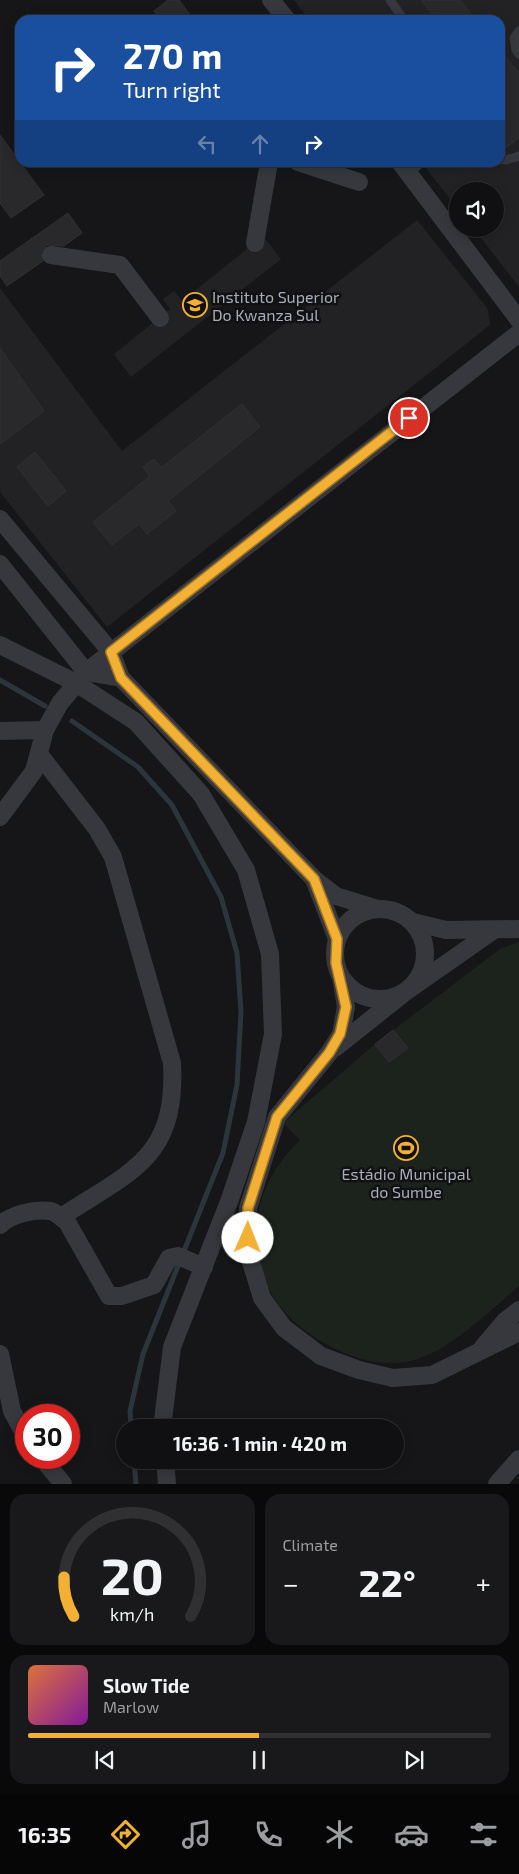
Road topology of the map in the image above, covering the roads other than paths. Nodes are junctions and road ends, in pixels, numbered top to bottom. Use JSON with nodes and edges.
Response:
{"nodes":[{"id":1,"x":271,"y":0,"type":"edge"},
{"id":2,"x":390,"y":0,"type":"edge"},
{"id":3,"x":283,"y":15,"type":"edge"},
{"id":4,"x":400,"y":15,"type":"edge"},
{"id":5,"x":519,"y":31,"type":"edge"},
{"id":6,"x":519,"y":54,"type":"edge"},
{"id":7,"x":519,"y":156,"type":"edge"},
{"id":8,"x":505,"y":160,"type":"edge"},
{"id":9,"x":268,"y":167,"type":"edge"},
{"id":10,"x":313,"y":167,"type":"edge"},
{"id":11,"x":411,"y":167,"type":"edge"},
{"id":12,"x":359,"y":182,"type":"dead end"},
{"id":13,"x":255,"y":243,"type":"dead end"},
{"id":14,"x":51,"y":255,"type":"dead end"},
{"id":15,"x":160,"y":318,"type":"dead end"},
{"id":16,"x":519,"y":320,"type":"edge"},
{"id":17,"x":519,"y":333,"type":"edge"},
{"id":18,"x":0,"y":519,"type":"edge"},
{"id":19,"x":0,"y":564,"type":"edge"},
{"id":20,"x":0,"y":645,"type":"edge"},
{"id":21,"x":111,"y":652,"type":"junction"},
{"id":22,"x":81,"y":678,"type":"junction"},
{"id":23,"x":121,"y":678,"type":"junction"},
{"id":24,"x":45,"y":730,"type":"junction"},
{"id":25,"x":0,"y":731,"type":"edge"},
{"id":26,"x":39,"y":754,"type":"junction"},
{"id":27,"x":0,"y":817,"type":"edge"},
{"id":28,"x":314,"y":879,"type":"junction"},
{"id":29,"x":378,"y":909,"type":"junction"},
{"id":30,"x":413,"y":922,"type":"junction"},
{"id":31,"x":519,"y":929,"type":"edge"},
{"id":32,"x":494,"y":930,"type":"junction"},
{"id":33,"x":337,"y":939,"type":"junction"},
{"id":34,"x":341,"y":977,"type":"junction"},
{"id":35,"x":404,"y":993,"type":"junction"},
{"id":36,"x":329,"y":1053,"type":"junction"},
{"id":37,"x":61,"y":1217,"type":"junction"},
{"id":38,"x":0,"y":1224,"type":"edge"},
{"id":39,"x":199,"y":1265,"type":"junction"},
{"id":40,"x":519,"y":1310,"type":"edge"},
{"id":41,"x":519,"y":1332,"type":"edge"},
{"id":42,"x":478,"y":1353,"type":"junction"},
{"id":43,"x":0,"y":1354,"type":"edge"},
{"id":44,"x":15,"y":1417,"type":"edge"},
{"id":45,"x":163,"y":1419,"type":"edge"},
{"id":46,"x":519,"y":1459,"type":"edge"},
{"id":47,"x":51,"y":1469,"type":"edge"},
{"id":48,"x":166,"y":1469,"type":"edge"},
{"id":49,"x":63,"y":1484,"type":"edge"},
{"id":50,"x":167,"y":1484,"type":"edge"},
{"id":51,"x":498,"y":1484,"type":"edge"}],
"edges":[{"from":1,"to":3,"type":"street"},
{"from":2,"to":4,"type":"lane"},
{"from":5,"to":6,"type":"lane"},
{"from":7,"to":8,"type":"lane"},
{"from":9,"to":13,"type":"street"},
{"from":10,"to":12,"type":"street"},
{"from":11,"to":16,"type":"street"},
{"from":14,"to":15,"type":"street"},
{"from":17,"to":21,"type":"street"},
{"from":18,"to":21,"type":"street"},
{"from":19,"to":22,"type":"street"},
{"from":20,"to":22,"type":"street"},
{"from":21,"to":22,"type":"street"},
{"from":21,"to":23,"type":"street"},
{"from":22,"to":23,"type":"street"},
{"from":22,"to":24,"type":"street"},
{"from":22,"to":39,"type":"street"},
{"from":23,"to":28,"type":"street"},
{"from":24,"to":25,"type":"street"},
{"from":24,"to":26,"type":"street"},
{"from":26,"to":27,"type":"street"},
{"from":26,"to":37,"type":"street"},
{"from":28,"to":29,"type":"street"},
{"from":28,"to":33,"type":"street"},
{"from":29,"to":30,"type":"street"},
{"from":29,"to":33,"type":"street"},
{"from":30,"to":32,"type":"street"},
{"from":30,"to":35,"type":"street"},
{"from":31,"to":32,"type":"street"},
{"from":32,"to":35,"type":"street"},
{"from":33,"to":34,"type":"street"},
{"from":34,"to":35,"type":"street"},
{"from":34,"to":36,"type":"street"},
{"from":35,"to":36,"type":"street"},
{"from":36,"to":42,"type":"street"},
{"from":37,"to":38,"type":"street"},
{"from":37,"to":39,"type":"street"},
{"from":39,"to":45,"type":"street"},
{"from":40,"to":42,"type":"street"},
{"from":41,"to":42,"type":"street"},
{"from":43,"to":44,"type":"street"},
{"from":46,"to":51,"type":"street"},
{"from":47,"to":49,"type":"street"},
{"from":48,"to":50,"type":"street"}]}
